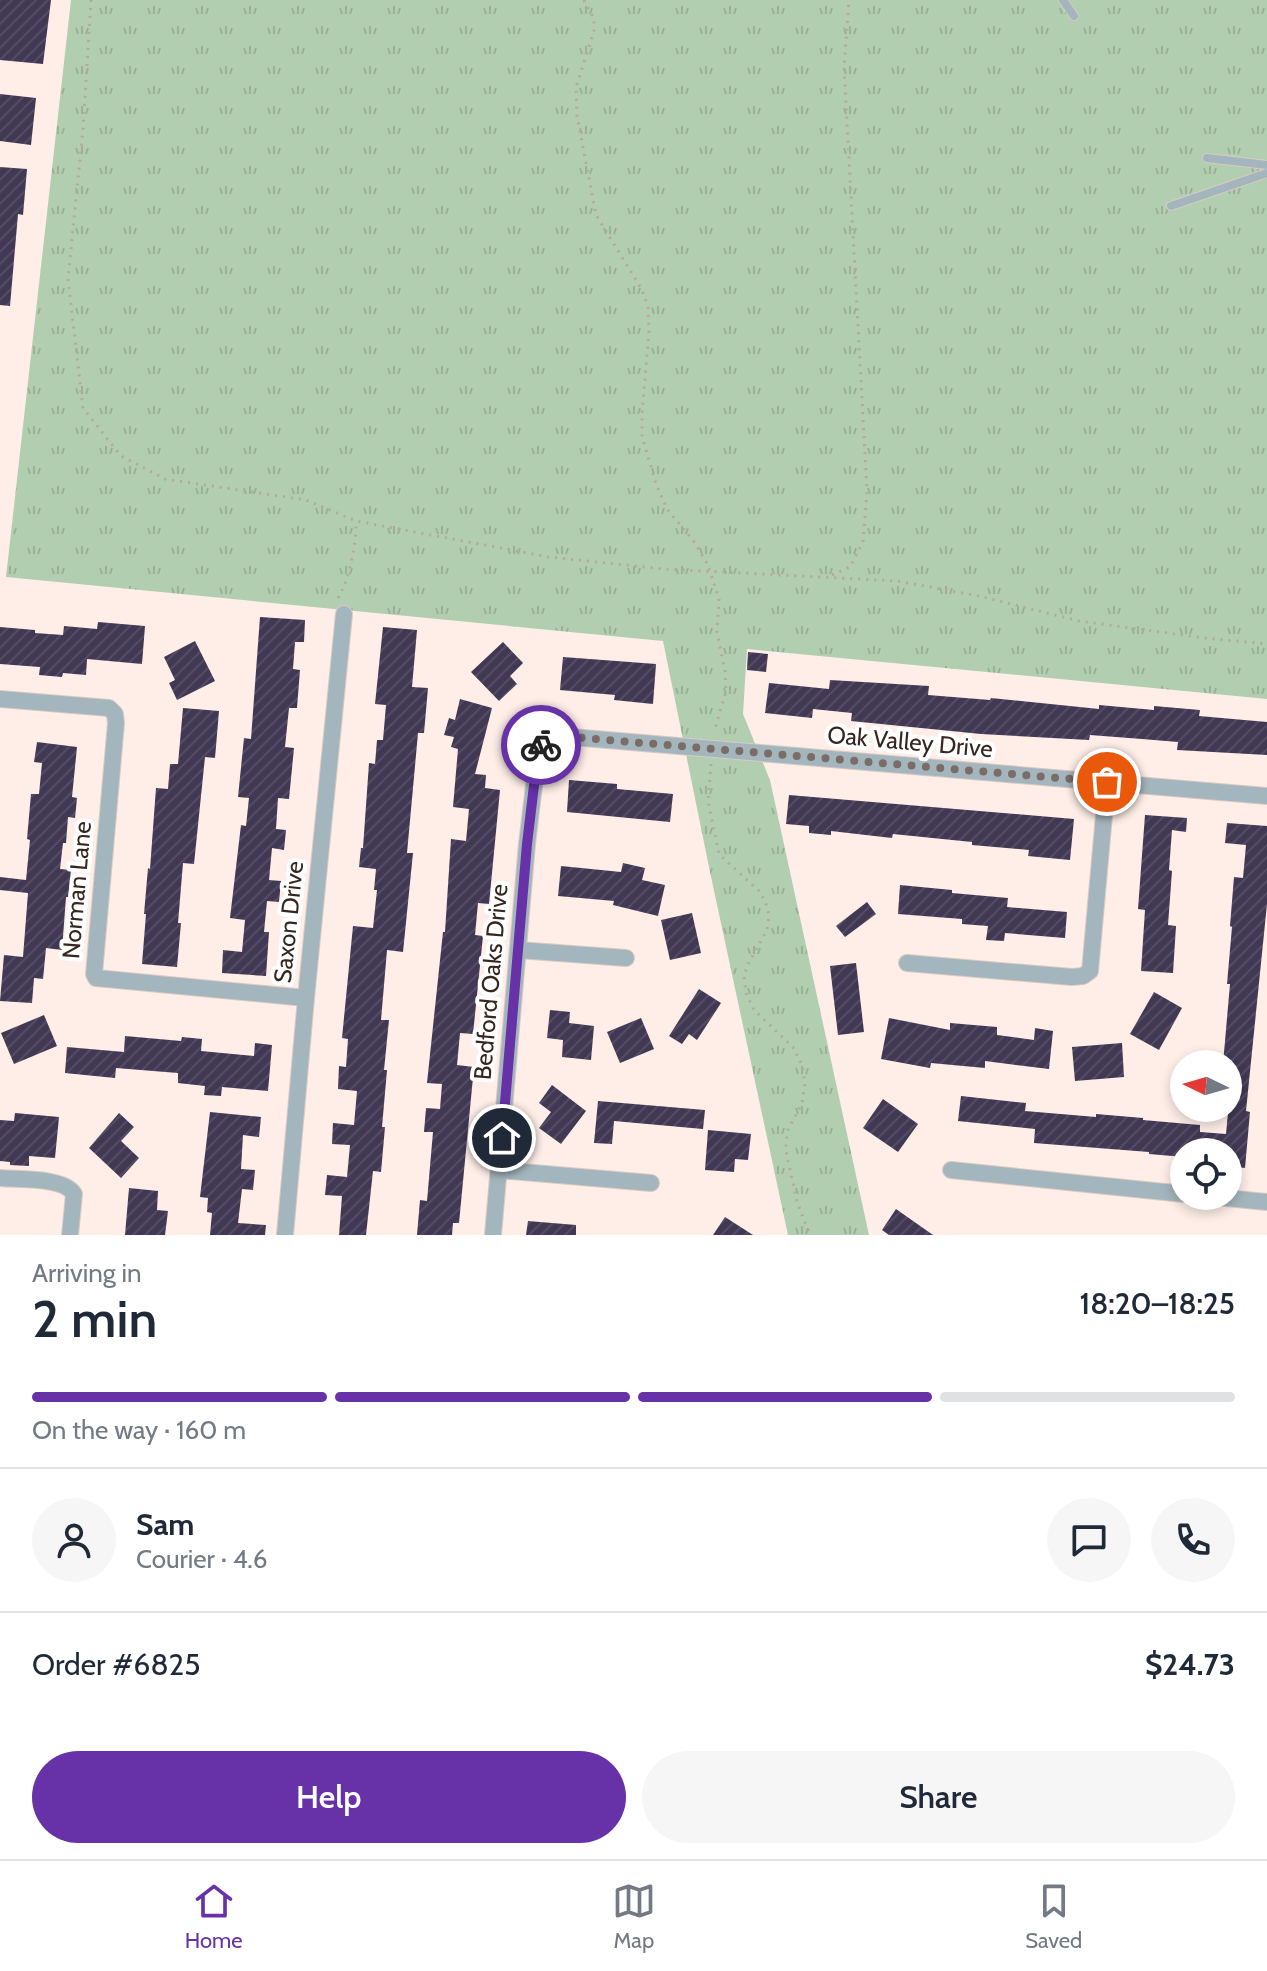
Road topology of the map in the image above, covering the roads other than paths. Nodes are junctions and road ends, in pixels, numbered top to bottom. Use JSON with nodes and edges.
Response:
{"nodes":[{"id":1,"x":1063,"y":0,"type":"edge"},
{"id":2,"x":1074,"y":16,"type":"dead end"},
{"id":3,"x":1207,"y":158,"type":"dead end"},
{"id":4,"x":1267,"y":165,"type":"edge"},
{"id":5,"x":1267,"y":173,"type":"edge"},
{"id":6,"x":1171,"y":206,"type":"dead end"},
{"id":7,"x":339,"y":608,"type":"road end"},
{"id":8,"x":0,"y":699,"type":"edge"},
{"id":9,"x":550,"y":738,"type":"joint"},
{"id":10,"x":1107,"y":782,"type":"junction"},
{"id":11,"x":1267,"y":796,"type":"edge"},
{"id":12,"x":518,"y":950,"type":"junction"},
{"id":13,"x":626,"y":958,"type":"dead end"},
{"id":14,"x":907,"y":963,"type":"dead end"},
{"id":15,"x":306,"y":998,"type":"junction"},
{"id":16,"x":499,"y":1170,"type":"junction"},
{"id":17,"x":951,"y":1170,"type":"dead end"},
{"id":18,"x":0,"y":1178,"type":"edge"},
{"id":19,"x":651,"y":1183,"type":"dead end"},
{"id":20,"x":1170,"y":1193,"type":"edge"},
{"id":21,"x":1242,"y":1200,"type":"edge"},
{"id":22,"x":1267,"y":1202,"type":"edge"},
{"id":23,"x":70,"y":1235,"type":"edge"},
{"id":24,"x":285,"y":1235,"type":"edge"},
{"id":25,"x":493,"y":1235,"type":"edge"}],
"edges":[{"from":1,"to":2,"type":"lane"},
{"from":3,"to":4,"type":"lane"},
{"from":5,"to":6,"type":"lane"},
{"from":7,"to":15,"type":"street","name":"Saxon Drive"},
{"from":8,"to":15,"type":"street","name":"Norman Lane"},
{"from":9,"to":10,"type":"street","name":"Oak Valley Drive"},
{"from":9,"to":12,"type":"street","name":"Bedford Oaks Drive"},
{"from":10,"to":11,"type":"street","name":"Oak Valley Drive"},
{"from":10,"to":14,"type":"street"},
{"from":12,"to":13,"type":"street"},
{"from":12,"to":16,"type":"street","name":"Bedford Oaks Drive"},
{"from":15,"to":24,"type":"street","name":"Saxon Drive"},
{"from":16,"to":19,"type":"street"},
{"from":16,"to":25,"type":"street","name":"Bedford Oaks Drive"},
{"from":17,"to":20,"type":"street"},
{"from":18,"to":23,"type":"street"},
{"from":21,"to":22,"type":"street"}]}
